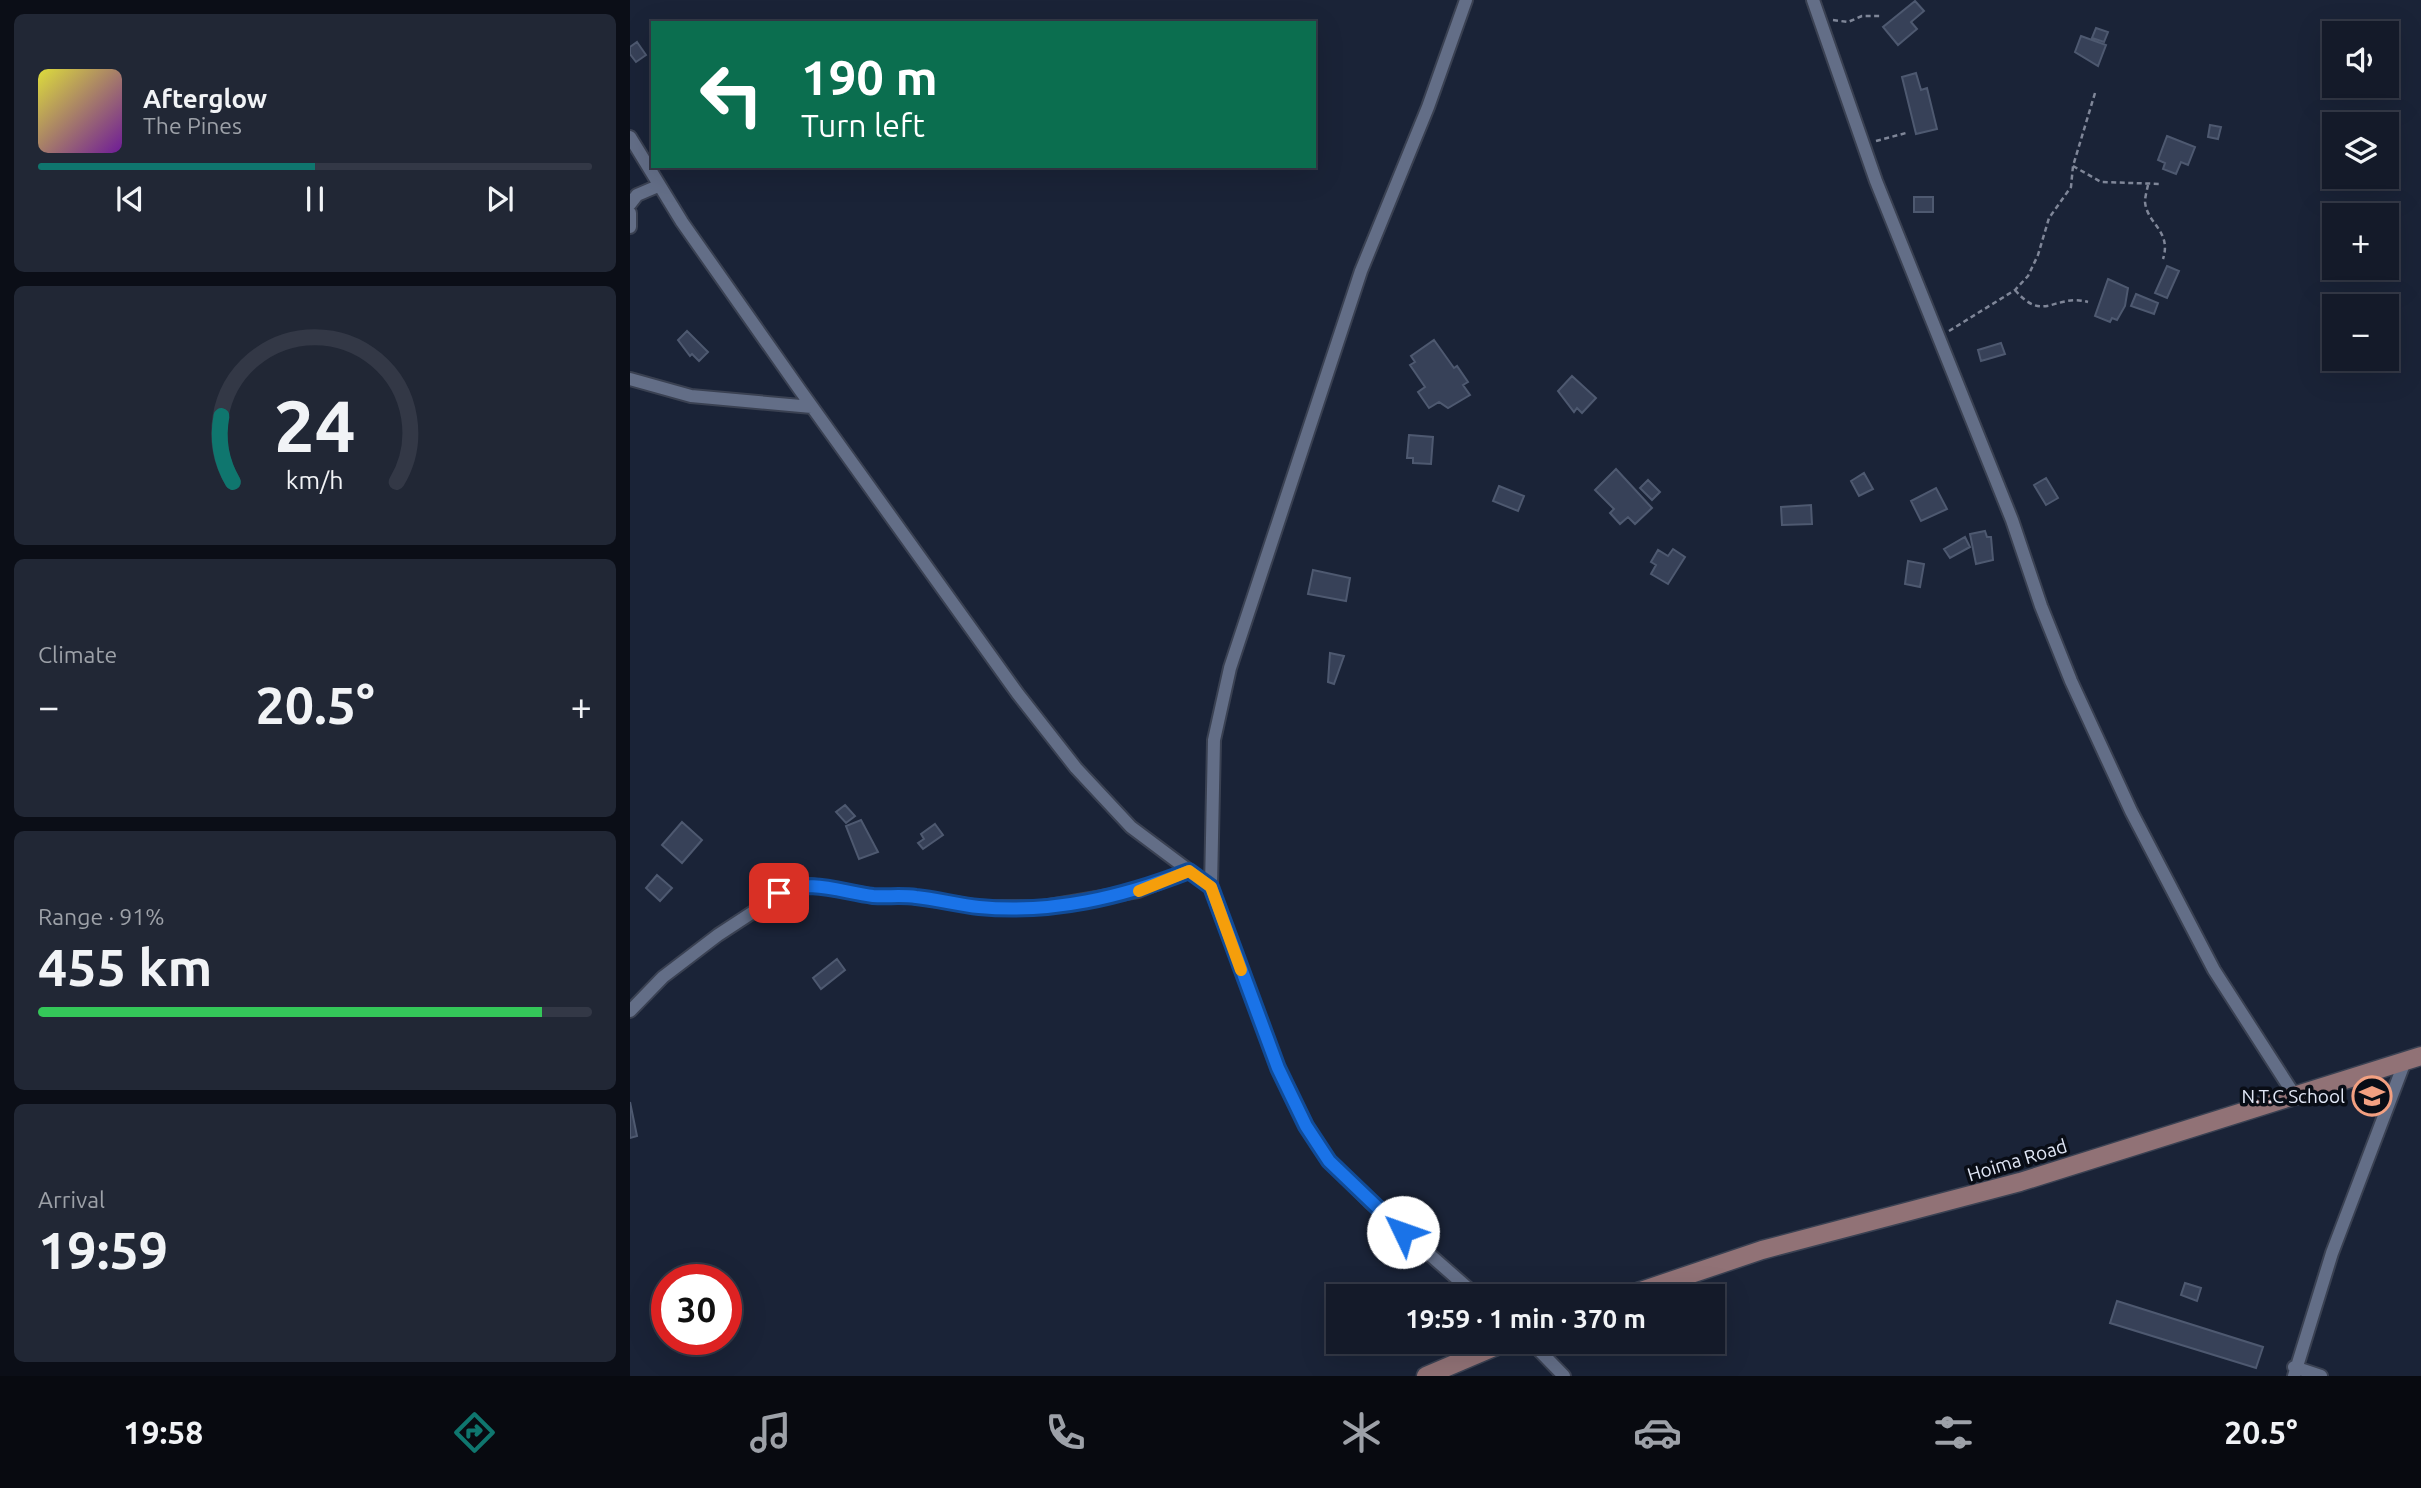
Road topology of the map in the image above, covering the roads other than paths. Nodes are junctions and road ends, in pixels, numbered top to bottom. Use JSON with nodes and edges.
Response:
{"nodes":[{"id":1,"x":1466,"y":0,"type":"edge"},
{"id":2,"x":1813,"y":0,"type":"edge"},
{"id":3,"x":630,"y":138,"type":"edge"},
{"id":4,"x":658,"y":186,"type":"junction"},
{"id":5,"x":630,"y":204,"type":"edge"},
{"id":6,"x":630,"y":213,"type":"edge"},
{"id":7,"x":630,"y":227,"type":"edge"},
{"id":8,"x":630,"y":379,"type":"edge"},
{"id":9,"x":812,"y":407,"type":"junction"},
{"id":10,"x":1189,"y":871,"type":"junction"},
{"id":11,"x":1211,"y":887,"type":"junction"},
{"id":12,"x":630,"y":1011,"type":"edge"},
{"id":13,"x":2413,"y":1058,"type":"edge"},
{"id":14,"x":2295,"y":1096,"type":"junction"},
{"id":15,"x":1463,"y":1284,"type":"edge"},
{"id":16,"x":1661,"y":1284,"type":"edge"},
{"id":17,"x":1478,"y":1354,"type":"edge"},
{"id":18,"x":1543,"y":1354,"type":"edge"},
{"id":19,"x":2294,"y":1372,"type":"edge"},
{"id":20,"x":1426,"y":1376,"type":"edge"},
{"id":21,"x":1564,"y":1376,"type":"edge"},
{"id":22,"x":2321,"y":1376,"type":"edge"}],
"edges":[{"from":1,"to":11,"type":"street"},
{"from":2,"to":14,"type":"street"},
{"from":3,"to":4,"type":"street"},
{"from":4,"to":5,"type":"street"},
{"from":4,"to":9,"type":"street"},
{"from":6,"to":7,"type":"street"},
{"from":8,"to":9,"type":"street"},
{"from":9,"to":10,"type":"street"},
{"from":10,"to":11,"type":"street"},
{"from":10,"to":12,"type":"street"},
{"from":11,"to":15,"type":"street"},
{"from":13,"to":14,"type":"main road","name":"Hoima Road"},
{"from":13,"to":19,"type":"street"},
{"from":14,"to":16,"type":"main road","name":"Hoima Road"},
{"from":17,"to":20,"type":"main road"},
{"from":18,"to":21,"type":"street"},
{"from":19,"to":22,"type":"street"}]}
